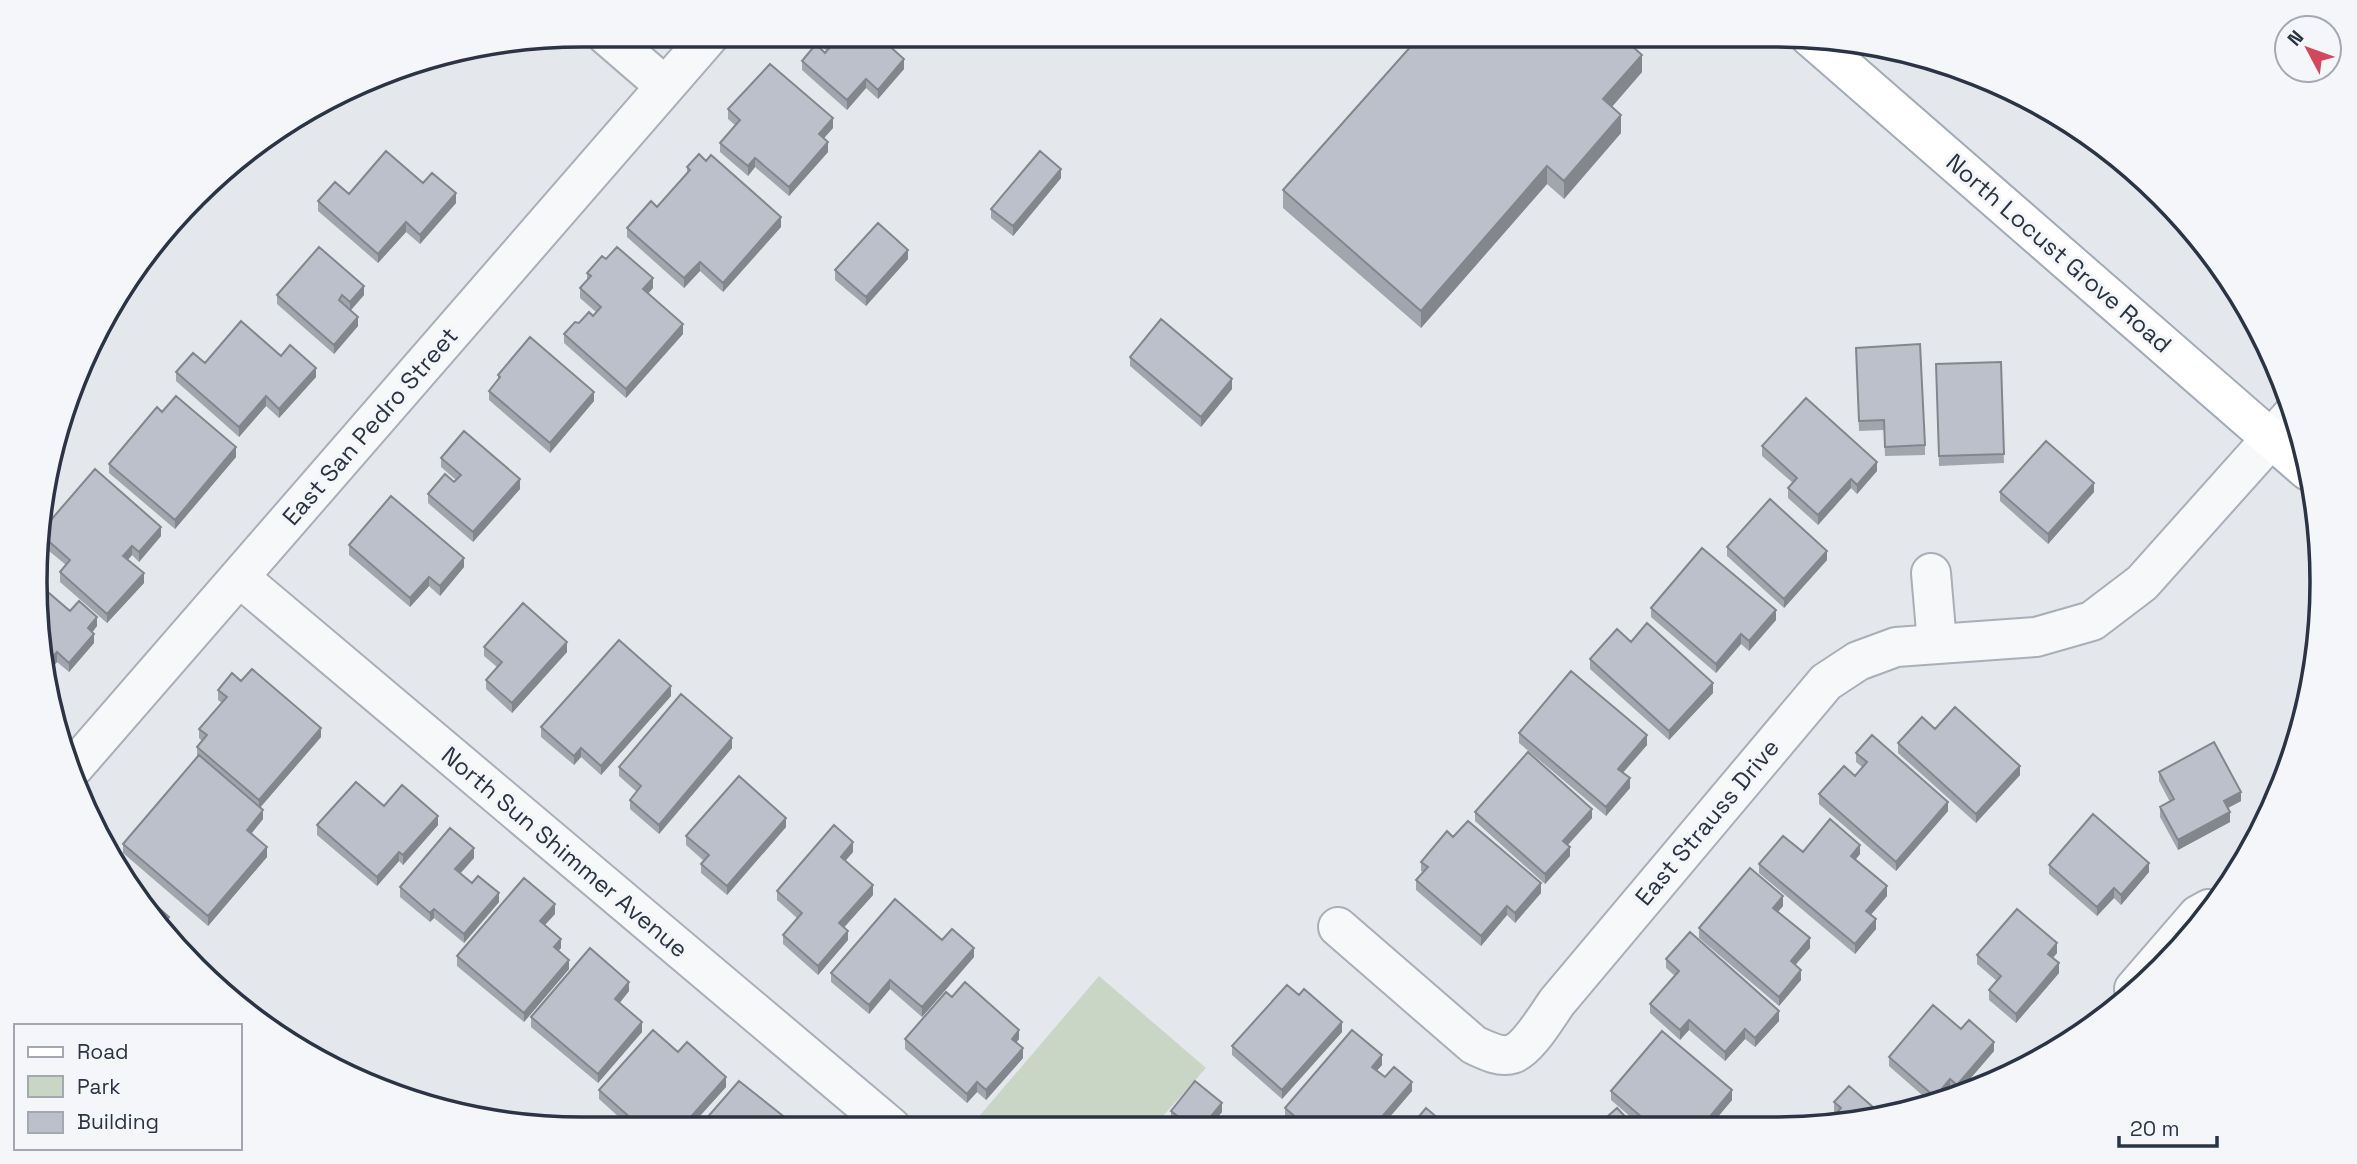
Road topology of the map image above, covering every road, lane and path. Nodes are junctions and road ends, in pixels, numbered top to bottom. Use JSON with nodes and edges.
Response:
{"nodes":[{"id":1,"x":620,"y":47,"type":"edge"},
{"id":2,"x":700,"y":47,"type":"edge"},
{"id":3,"x":1826,"y":50,"type":"edge"},
{"id":4,"x":666,"y":86,"type":"junction"},
{"id":5,"x":2283,"y":426,"type":"edge"},
{"id":6,"x":1931,"y":573,"type":"dead end"},
{"id":7,"x":239,"y":577,"type":"junction"},
{"id":8,"x":1937,"y":643,"type":"junction"},
{"id":9,"x":78,"y":761,"type":"edge"},
{"id":10,"x":1338,"y":927,"type":"dead end"},
{"id":11,"x":879,"y":1117,"type":"edge"}],
"edges":[{"from":1,"to":4,"type":"street"},
{"from":2,"to":4,"type":"street","name":"East San Pedro Street"},
{"from":3,"to":5,"type":"main road","name":"North Locust Grove Road"},
{"from":4,"to":7,"type":"street","name":"East San Pedro Street"},
{"from":5,"to":8,"type":"street","name":"East Strauss Drive"},
{"from":6,"to":8,"type":"street"},
{"from":7,"to":9,"type":"street","name":"East San Pedro Street"},
{"from":7,"to":11,"type":"street","name":"North Sun Shimmer Avenue"},
{"from":8,"to":10,"type":"street","name":"East Strauss Drive"}]}
